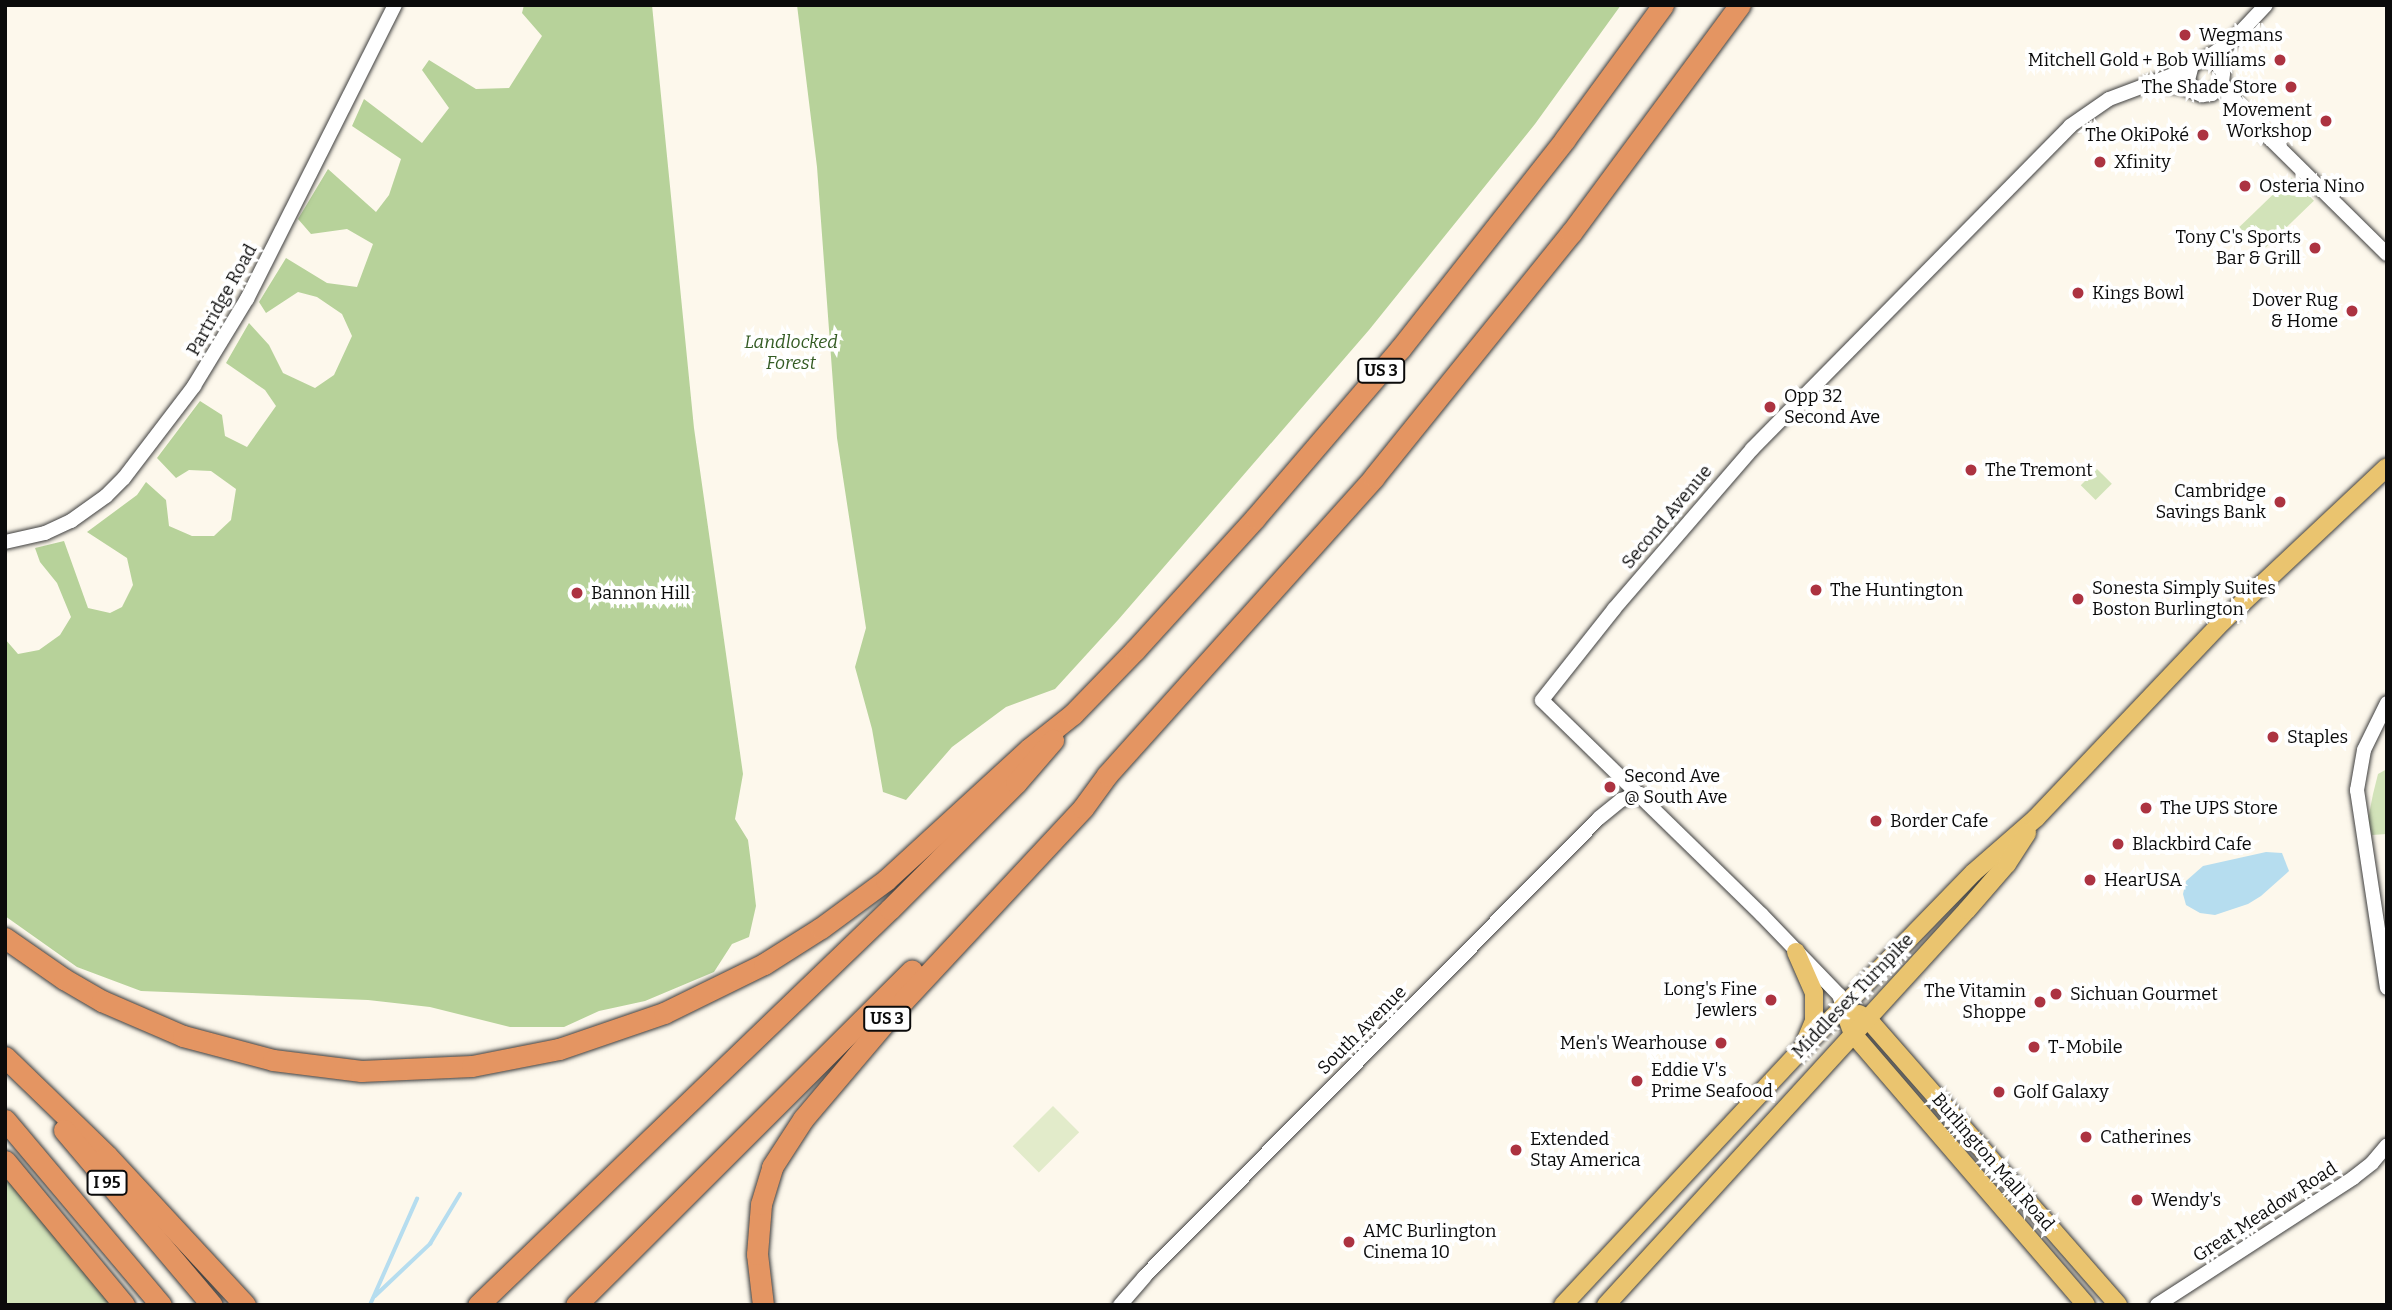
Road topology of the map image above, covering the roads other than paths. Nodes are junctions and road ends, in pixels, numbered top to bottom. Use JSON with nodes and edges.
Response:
{"nodes":[{"id":1,"x":395,"y":5,"type":"edge"},
{"id":2,"x":1663,"y":5,"type":"edge"},
{"id":3,"x":1740,"y":5,"type":"edge"},
{"id":4,"x":2266,"y":5,"type":"edge"},
{"id":5,"x":2233,"y":40,"type":"junction"},
{"id":6,"x":2205,"y":59,"type":"junction"},
{"id":7,"x":2189,"y":69,"type":"junction"},
{"id":8,"x":2219,"y":82,"type":"junction"},
{"id":9,"x":2150,"y":84,"type":"junction"},
{"id":10,"x":2193,"y":90,"type":"junction"},
{"id":11,"x":2387,"y":254,"type":"edge"},
{"id":12,"x":2387,"y":467,"type":"edge"},
{"id":13,"x":5,"y":542,"type":"edge"},
{"id":14,"x":2387,"y":704,"type":"edge"},
{"id":15,"x":1073,"y":714,"type":"junction"},
{"id":16,"x":1107,"y":775,"type":"junction"},
{"id":17,"x":1640,"y":794,"type":"junction"},
{"id":18,"x":2036,"y":817,"type":"junction"},
{"id":19,"x":5,"y":937,"type":"edge"},
{"id":20,"x":1796,"y":952,"type":"junction"},
{"id":21,"x":2387,"y":988,"type":"edge"},
{"id":22,"x":1843,"y":1007,"type":"junction"},
{"id":23,"x":1867,"y":1018,"type":"junction"},
{"id":24,"x":1853,"y":1034,"type":"junction"},
{"id":25,"x":1799,"y":1052,"type":"junction"},
{"id":26,"x":5,"y":1058,"type":"edge"},
{"id":27,"x":5,"y":1119,"type":"edge"},
{"id":28,"x":2387,"y":1145,"type":"edge"},
{"id":29,"x":5,"y":1161,"type":"edge"},
{"id":30,"x":124,"y":1305,"type":"edge"},
{"id":31,"x":161,"y":1305,"type":"edge"},
{"id":32,"x":212,"y":1305,"type":"edge"},
{"id":33,"x":245,"y":1305,"type":"edge"},
{"id":34,"x":478,"y":1305,"type":"edge"},
{"id":35,"x":576,"y":1305,"type":"edge"},
{"id":36,"x":762,"y":1305,"type":"edge"},
{"id":37,"x":1120,"y":1305,"type":"edge"},
{"id":38,"x":1563,"y":1305,"type":"edge"},
{"id":39,"x":1606,"y":1305,"type":"edge"},
{"id":40,"x":2087,"y":1305,"type":"edge"},
{"id":41,"x":2118,"y":1305,"type":"edge"},
{"id":42,"x":2157,"y":1305,"type":"edge"}],
"edges":[{"from":1,"to":13,"type":"street","name":"Partridge Road"},
{"from":2,"to":15,"type":"highway","number":"US 3"},
{"from":3,"to":16,"type":"highway","number":"US 3"},
{"from":4,"to":5,"type":"street"},
{"from":5,"to":6,"type":"street"},
{"from":5,"to":8,"type":"street"},
{"from":6,"to":7,"type":"street"},
{"from":6,"to":8,"type":"street"},
{"from":7,"to":9,"type":"street","name":"Second Avenue"},
{"from":7,"to":10,"type":"street"},
{"from":8,"to":10,"type":"street"},
{"from":8,"to":11,"type":"street"},
{"from":9,"to":10,"type":"street","name":"Second Avenue"},
{"from":9,"to":17,"type":"street","name":"Second Avenue"},
{"from":12,"to":18,"type":"main road","name":"Middlesex Turnpike"},
{"from":14,"to":21,"type":"street"},
{"from":15,"to":19,"type":"highway"},
{"from":15,"to":34,"type":"highway","number":"US 3"},
{"from":16,"to":35,"type":"highway"},
{"from":16,"to":36,"type":"highway","number":"US 3"},
{"from":17,"to":20,"type":"street","name":"Second Avenue"},
{"from":17,"to":37,"type":"street","name":"South Avenue"},
{"from":18,"to":22,"type":"main road","name":"Middlesex Turnpike"},
{"from":18,"to":23,"type":"main road","name":"Middlesex Turnpike"},
{"from":20,"to":22,"type":"street","name":"Second Avenue"},
{"from":20,"to":25,"type":"main road"},
{"from":22,"to":23,"type":"main road"},
{"from":22,"to":24,"type":"main road"},
{"from":22,"to":25,"type":"main road","name":"Middlesex Turnpike"},
{"from":23,"to":24,"type":"main road","name":"Middlesex Turnpike"},
{"from":23,"to":41,"type":"main road","name":"Burlington Mall Road"},
{"from":24,"to":39,"type":"main road","name":"Middlesex Turnpike"},
{"from":24,"to":40,"type":"main road","name":"Burlington Mall Road"},
{"from":25,"to":38,"type":"main road","name":"Middlesex Turnpike"},
{"from":26,"to":32,"type":"highway","number":"I 95"},
{"from":26,"to":33,"type":"highway"},
{"from":27,"to":31,"type":"highway","number":"I 95"},
{"from":28,"to":42,"type":"street","name":"Great Meadow Road"},
{"from":29,"to":30,"type":"highway"}]}
